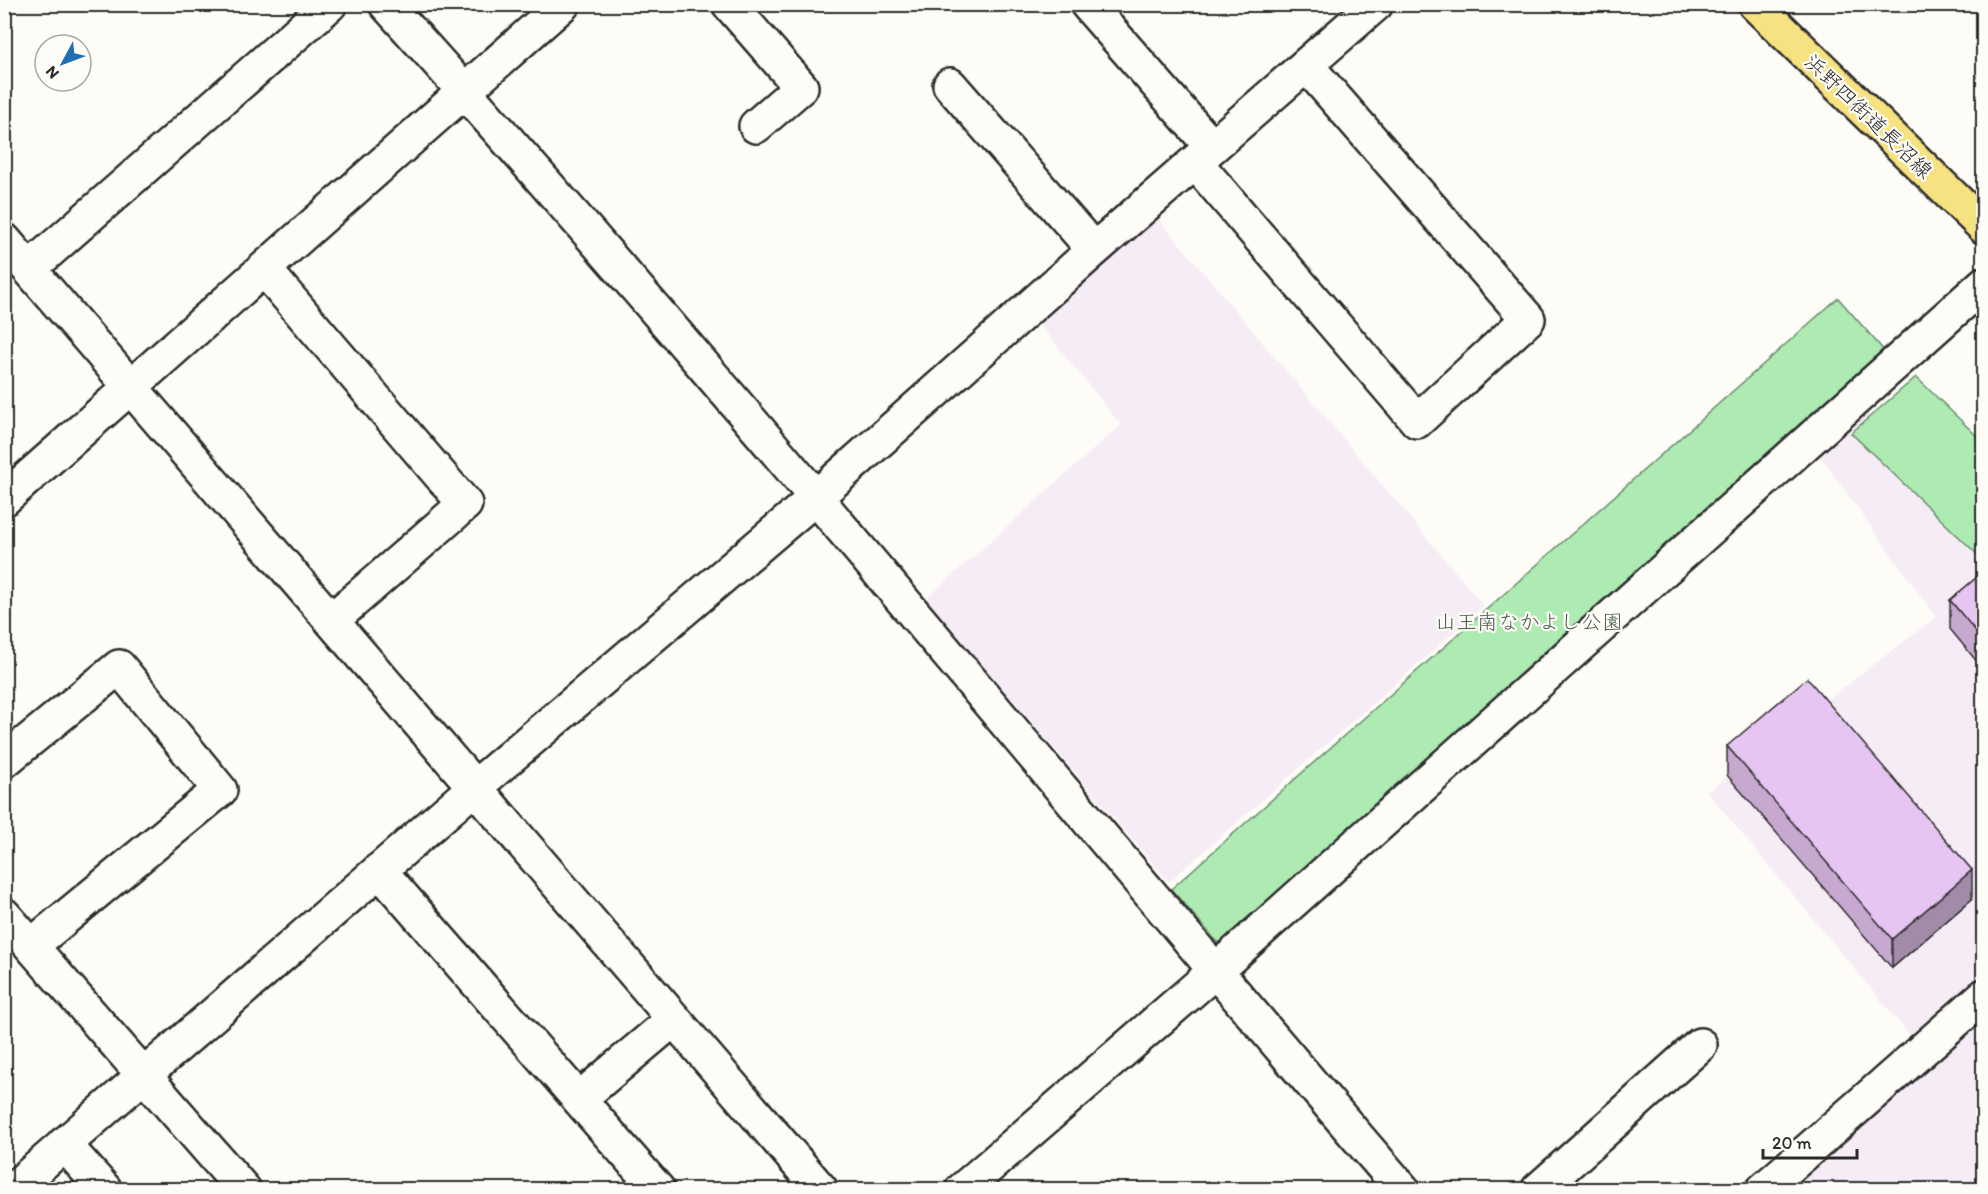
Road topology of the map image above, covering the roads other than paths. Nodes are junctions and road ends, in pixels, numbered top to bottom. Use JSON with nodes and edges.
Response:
{"nodes":[{"id":1,"x":330,"y":4,"type":"edge"},
{"id":2,"x":386,"y":4,"type":"edge"},
{"id":3,"x":563,"y":4,"type":"edge"},
{"id":4,"x":729,"y":4,"type":"edge"},
{"id":5,"x":1087,"y":4,"type":"edge"},
{"id":6,"x":1376,"y":4,"type":"edge"},
{"id":7,"x":1755,"y":4,"type":"edge"},
{"id":8,"x":1306,"y":65,"type":"junction"},
{"id":9,"x":950,"y":84,"type":"dead end"},
{"id":10,"x":465,"y":92,"type":"junction"},
{"id":11,"x":756,"y":126,"type":"dead end"},
{"id":12,"x":1204,"y":154,"type":"junction"},
{"id":13,"x":1983,"y":227,"type":"edge"},
{"id":14,"x":4,"y":240,"type":"edge"},
{"id":15,"x":1094,"y":250,"type":"junction"},
{"id":16,"x":29,"y":269,"type":"junction"},
{"id":17,"x":265,"y":270,"type":"junction"},
{"id":18,"x":1983,"y":284,"type":"edge"},
{"id":19,"x":132,"y":388,"type":"junction"},
{"id":20,"x":815,"y":498,"type":"junction"},
{"id":21,"x":4,"y":499,"type":"edge"},
{"id":22,"x":332,"y":620,"type":"junction"},
{"id":23,"x":4,"y":761,"type":"edge"},
{"id":24,"x":475,"y":787,"type":"junction"},
{"id":25,"x":379,"y":870,"type":"junction"},
{"id":26,"x":4,"y":915,"type":"edge"},
{"id":27,"x":31,"y":945,"type":"junction"},
{"id":28,"x":1214,"y":972,"type":"junction"},
{"id":29,"x":1983,"y":996,"type":"edge"},
{"id":30,"x":674,"y":1018,"type":"junction"},
{"id":31,"x":1700,"y":1045,"type":"dead end"},
{"id":32,"x":144,"y":1075,"type":"junction"},
{"id":33,"x":579,"y":1099,"type":"junction"},
{"id":34,"x":64,"y":1144,"type":"junction"},
{"id":35,"x":12,"y":1190,"type":"edge"},
{"id":36,"x":105,"y":1190,"type":"edge"},
{"id":37,"x":244,"y":1190,"type":"edge"},
{"id":38,"x":658,"y":1190,"type":"edge"},
{"id":39,"x":821,"y":1190,"type":"edge"},
{"id":40,"x":962,"y":1190,"type":"edge"},
{"id":41,"x":1403,"y":1190,"type":"edge"},
{"id":42,"x":1538,"y":1190,"type":"edge"},
{"id":43,"x":1762,"y":1190,"type":"edge"}],
"edges":[{"from":1,"to":16,"type":"street"},
{"from":2,"to":10,"type":"street"},
{"from":3,"to":10,"type":"street"},
{"from":4,"to":11,"type":"street"},
{"from":5,"to":12,"type":"street"},
{"from":6,"to":8,"type":"street"},
{"from":7,"to":13,"type":"main road","name":"浜野四街道長沼線"},
{"from":8,"to":12,"type":"street"},
{"from":8,"to":12,"type":"street"},
{"from":9,"to":15,"type":"street"},
{"from":10,"to":17,"type":"street"},
{"from":10,"to":20,"type":"street"},
{"from":12,"to":15,"type":"street"},
{"from":14,"to":16,"type":"street"},
{"from":15,"to":20,"type":"street"},
{"from":16,"to":19,"type":"street"},
{"from":17,"to":19,"type":"street"},
{"from":17,"to":22,"type":"street"},
{"from":18,"to":28,"type":"street"},
{"from":19,"to":21,"type":"street"},
{"from":19,"to":22,"type":"street"},
{"from":20,"to":24,"type":"street"},
{"from":20,"to":28,"type":"street"},
{"from":22,"to":24,"type":"street"},
{"from":23,"to":27,"type":"street"},
{"from":24,"to":25,"type":"street"},
{"from":24,"to":30,"type":"street"},
{"from":25,"to":32,"type":"street"},
{"from":25,"to":33,"type":"street"},
{"from":26,"to":27,"type":"street"},
{"from":27,"to":32,"type":"street"},
{"from":28,"to":40,"type":"street"},
{"from":28,"to":41,"type":"street"},
{"from":29,"to":43,"type":"street"},
{"from":30,"to":33,"type":"street"},
{"from":30,"to":39,"type":"street"},
{"from":31,"to":42,"type":"street"},
{"from":32,"to":34,"type":"street"},
{"from":32,"to":37,"type":"street"},
{"from":33,"to":38,"type":"street"},
{"from":34,"to":35,"type":"street"},
{"from":34,"to":36,"type":"street"}]}
